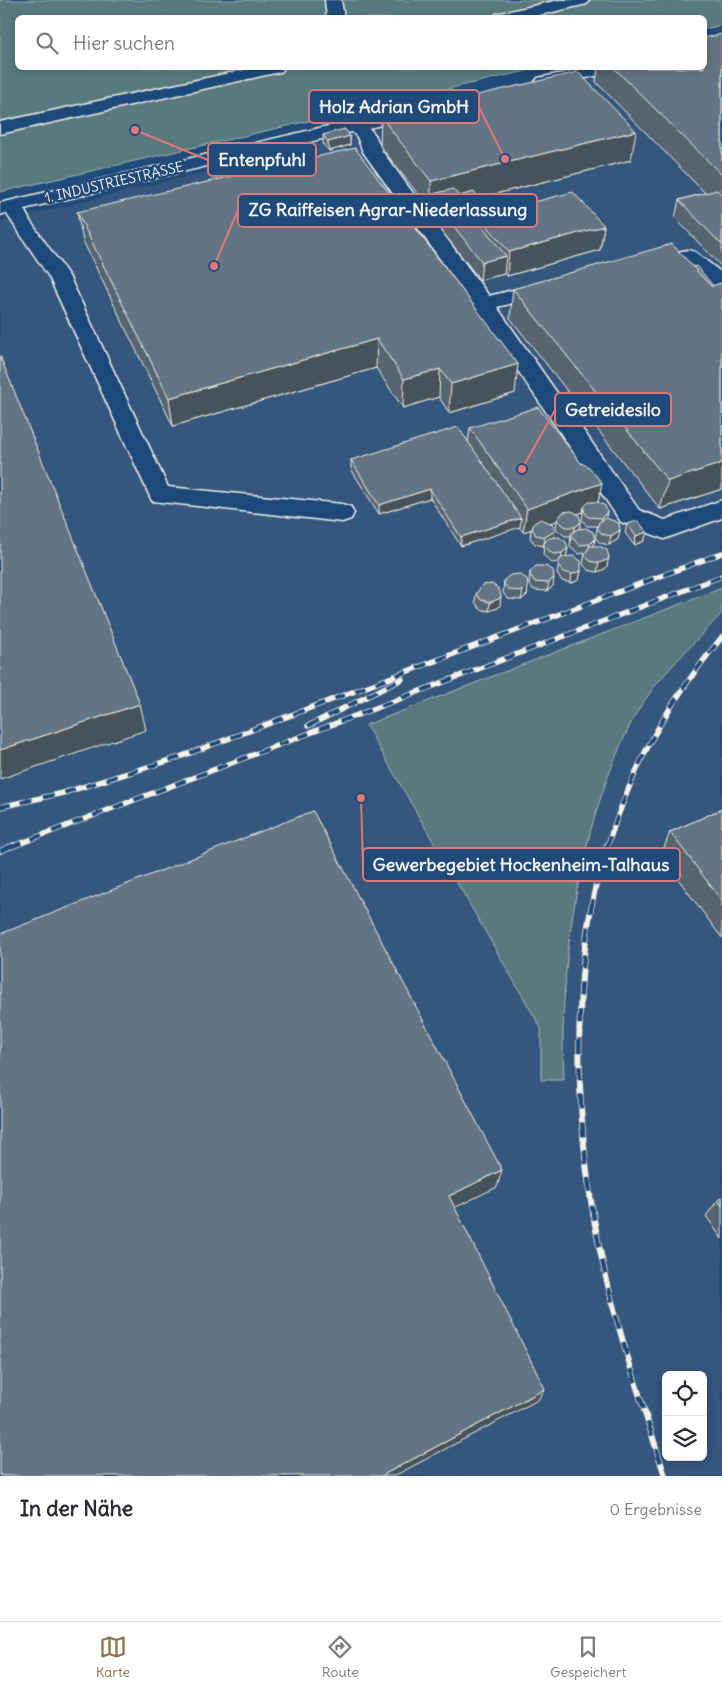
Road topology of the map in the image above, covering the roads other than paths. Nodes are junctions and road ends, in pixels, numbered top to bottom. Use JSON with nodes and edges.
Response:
{"nodes":[{"id":1,"x":333,"y":0,"type":"edge"},
{"id":2,"x":581,"y":0,"type":"edge"},
{"id":3,"x":336,"y":15,"type":"edge"},
{"id":4,"x":515,"y":15,"type":"edge"},
{"id":5,"x":266,"y":70,"type":"edge"},
{"id":6,"x":599,"y":70,"type":"edge"},
{"id":7,"x":531,"y":85,"type":"edge"},
{"id":8,"x":434,"y":107,"type":"edge"},
{"id":9,"x":356,"y":125,"type":"junction"},
{"id":10,"x":0,"y":128,"type":"edge"},
{"id":11,"x":7,"y":208,"type":"edge"},
{"id":12,"x":625,"y":269,"type":"edge"},
{"id":13,"x":722,"y":282,"type":"edge"},
{"id":14,"x":568,"y":283,"type":"edge"},
{"id":15,"x":484,"y":304,"type":"junction"},
{"id":16,"x":722,"y":509,"type":"edge"},
{"id":17,"x":342,"y":513,"type":"dead end"}],
"edges":[{"from":1,"to":3,"type":"street"},
{"from":2,"to":4,"type":"street"},
{"from":5,"to":10,"type":"street"},
{"from":6,"to":7,"type":"street"},
{"from":8,"to":9,"type":"street","name":"1. INDUSTRIESTRASSE"},
{"from":9,"to":11,"type":"street","name":"1. INDUSTRIESTRASSE"},
{"from":9,"to":15,"type":"street"},
{"from":11,"to":17,"type":"street"},
{"from":12,"to":13,"type":"street"},
{"from":14,"to":15,"type":"street"},
{"from":15,"to":16,"type":"street"}]}
